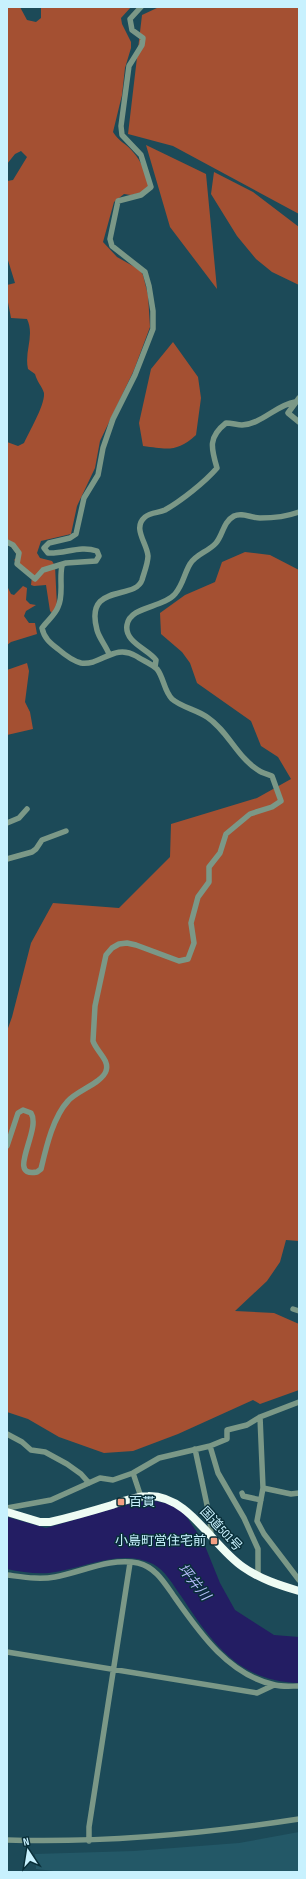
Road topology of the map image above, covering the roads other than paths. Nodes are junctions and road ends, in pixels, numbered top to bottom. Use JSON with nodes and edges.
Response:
{"nodes":[{"id":1,"x":141,"y":7,"type":"edge"},
{"id":2,"x":297,"y":400,"type":"edge"},
{"id":3,"x":299,"y":422,"type":"edge"},
{"id":4,"x":299,"y":512,"type":"edge"},
{"id":5,"x":7,"y":542,"type":"edge"},
{"id":6,"x":62,"y":566,"type":"junction"},
{"id":7,"x":109,"y":654,"type":"junction"},
{"id":8,"x":154,"y":667,"type":"junction"},
{"id":9,"x":27,"y":809,"type":"dead end"},
{"id":10,"x":7,"y":823,"type":"edge"},
{"id":11,"x":66,"y":831,"type":"dead end"},
{"id":12,"x":7,"y":859,"type":"edge"},
{"id":13,"x":7,"y":1146,"type":"edge"},
{"id":14,"x":299,"y":1402,"type":"edge"},
{"id":15,"x":260,"y":1417,"type":"junction"},
{"id":16,"x":7,"y":1434,"type":"edge"},
{"id":17,"x":210,"y":1446,"type":"junction"},
{"id":18,"x":195,"y":1449,"type":"junction"},
{"id":19,"x":132,"y":1473,"type":"junction"},
{"id":20,"x":89,"y":1483,"type":"junction"},
{"id":21,"x":263,"y":1488,"type":"junction"},
{"id":22,"x":242,"y":1493,"type":"dead end"},
{"id":23,"x":299,"y":1493,"type":"edge"},
{"id":24,"x":141,"y":1497,"type":"junction"},
{"id":25,"x":261,"y":1500,"type":"junction"},
{"id":26,"x":7,"y":1508,"type":"edge"},
{"id":27,"x":7,"y":1512,"type":"edge"},
{"id":28,"x":211,"y":1538,"type":"junction"},
{"id":29,"x":130,"y":1563,"type":"junction"},
{"id":30,"x":7,"y":1575,"type":"edge"},
{"id":31,"x":258,"y":1576,"type":"junction"},
{"id":32,"x":299,"y":1580,"type":"edge"},
{"id":33,"x":299,"y":1591,"type":"edge"},
{"id":34,"x":7,"y":1652,"type":"edge"},
{"id":35,"x":114,"y":1671,"type":"junction"},
{"id":36,"x":274,"y":1685,"type":"junction"},
{"id":37,"x":299,"y":1686,"type":"edge"},
{"id":38,"x":299,"y":1819,"type":"edge"},
{"id":39,"x":7,"y":1840,"type":"edge"},
{"id":40,"x":89,"y":1841,"type":"junction"}],
"edges":[{"from":1,"to":6,"type":"street"},
{"from":2,"to":3,"type":"street"},
{"from":2,"to":7,"type":"street"},
{"from":4,"to":8,"type":"street"},
{"from":5,"to":6,"type":"street"},
{"from":6,"to":7,"type":"street"},
{"from":7,"to":8,"type":"street"},
{"from":8,"to":13,"type":"street"},
{"from":9,"to":10,"type":"street"},
{"from":11,"to":12,"type":"street"},
{"from":14,"to":15,"type":"street"},
{"from":15,"to":17,"type":"street"},
{"from":15,"to":21,"type":"street"},
{"from":16,"to":20,"type":"street"},
{"from":17,"to":18,"type":"street"},
{"from":17,"to":31,"type":"street"},
{"from":18,"to":19,"type":"street"},
{"from":18,"to":28,"type":"street"},
{"from":19,"to":20,"type":"street"},
{"from":19,"to":24,"type":"street"},
{"from":20,"to":26,"type":"street"},
{"from":21,"to":23,"type":"street"},
{"from":21,"to":25,"type":"street"},
{"from":22,"to":25,"type":"street"},
{"from":24,"to":27,"type":"highway","name":"国道501号"},
{"from":24,"to":28,"type":"highway","name":"国道501号"},
{"from":25,"to":32,"type":"street"},
{"from":28,"to":31,"type":"highway","name":"国道501号"},
{"from":29,"to":30,"type":"street"},
{"from":29,"to":35,"type":"street"},
{"from":29,"to":36,"type":"street"},
{"from":31,"to":33,"type":"highway","name":"国道501号"},
{"from":34,"to":35,"type":"street"},
{"from":35,"to":36,"type":"street"},
{"from":35,"to":40,"type":"street"},
{"from":36,"to":37,"type":"street"},
{"from":38,"to":40,"type":"street"},
{"from":39,"to":40,"type":"street"}]}
